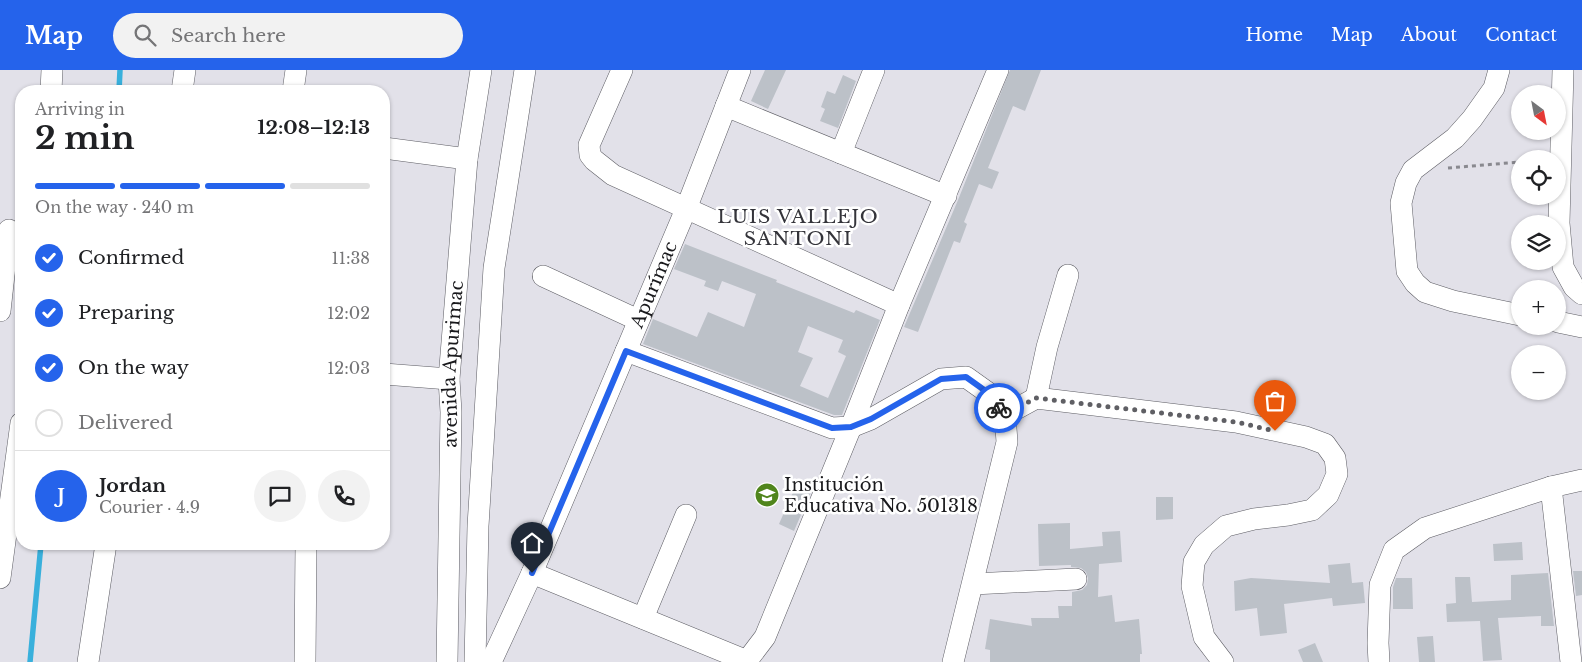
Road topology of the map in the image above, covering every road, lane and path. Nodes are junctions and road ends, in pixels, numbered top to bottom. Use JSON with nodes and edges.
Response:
{"nodes":[{"id":1,"x":52,"y":70,"type":"edge"},
{"id":2,"x":185,"y":70,"type":"edge"},
{"id":3,"x":296,"y":70,"type":"edge"},
{"id":4,"x":481,"y":70,"type":"edge"},
{"id":5,"x":525,"y":70,"type":"edge"},
{"id":6,"x":622,"y":70,"type":"edge"},
{"id":7,"x":740,"y":70,"type":"edge"},
{"id":8,"x":874,"y":70,"type":"edge"},
{"id":9,"x":998,"y":70,"type":"edge"},
{"id":10,"x":1499,"y":70,"type":"edge"},
{"id":11,"x":1563,"y":70,"type":"edge"},
{"id":12,"x":51,"y":85,"type":"edge"},
{"id":13,"x":183,"y":85,"type":"edge"},
{"id":14,"x":294,"y":85,"type":"edge"},
{"id":15,"x":726,"y":106,"type":"junction"},
{"id":16,"x":390,"y":149,"type":"edge"},
{"id":17,"x":841,"y":153,"type":"junction"},
{"id":18,"x":467,"y":158,"type":"junction"},
{"id":19,"x":1511,"y":163,"type":"edge"},
{"id":20,"x":1413,"y":170,"type":"junction"},
{"id":21,"x":946,"y":196,"type":"junction"},
{"id":22,"x":686,"y":209,"type":"junction"},
{"id":23,"x":9,"y":230,"type":"dead end"},
{"id":24,"x":1068,"y":274,"type":"dead end"},
{"id":25,"x":543,"y":276,"type":"dead end"},
{"id":26,"x":1582,"y":294,"type":"edge"},
{"id":27,"x":899,"y":305,"type":"junction"},
{"id":28,"x":0,"y":311,"type":"edge"},
{"id":29,"x":1511,"y":313,"type":"edge"},
{"id":30,"x":638,"y":320,"type":"junction"},
{"id":31,"x":1566,"y":324,"type":"edge"},
{"id":32,"x":1582,"y":327,"type":"edge"},
{"id":33,"x":626,"y":351,"type":"junction"},
{"id":34,"x":390,"y":374,"type":"edge"},
{"id":35,"x":449,"y":379,"type":"junction"},
{"id":36,"x":1036,"y":398,"type":"junction"},
{"id":37,"x":1005,"y":415,"type":"junction"},
{"id":38,"x":851,"y":427,"type":"junction"},
{"id":39,"x":15,"y":467,"type":"edge"},
{"id":40,"x":1582,"y":480,"type":"edge"},
{"id":41,"x":1551,"y":487,"type":"junction"},
{"id":42,"x":686,"y":515,"type":"dead end"},
{"id":43,"x":105,"y":550,"type":"edge"},
{"id":44,"x":306,"y":550,"type":"edge"},
{"id":45,"x":532,"y":573,"type":"junction"},
{"id":46,"x":0,"y":578,"type":"edge"},
{"id":47,"x":1076,"y":580,"type":"dead end"},
{"id":48,"x":974,"y":584,"type":"junction"},
{"id":49,"x":643,"y":618,"type":"junction"},
{"id":50,"x":88,"y":662,"type":"edge"},
{"id":51,"x":305,"y":662,"type":"edge"},
{"id":52,"x":447,"y":662,"type":"edge"},
{"id":53,"x":475,"y":662,"type":"edge"},
{"id":54,"x":491,"y":662,"type":"edge"},
{"id":55,"x":747,"y":662,"type":"edge"},
{"id":56,"x":953,"y":662,"type":"edge"},
{"id":57,"x":1223,"y":662,"type":"edge"},
{"id":58,"x":1379,"y":662,"type":"edge"},
{"id":59,"x":1572,"y":662,"type":"edge"}],
"edges":[{"from":1,"to":12,"type":"street"},
{"from":2,"to":13,"type":"street"},
{"from":3,"to":14,"type":"street"},
{"from":4,"to":18,"type":"street","name":"avenida Apurimac"},
{"from":5,"to":53,"type":"street"},
{"from":6,"to":22,"type":"street"},
{"from":7,"to":15,"type":"street","name":"Apurímac"},
{"from":8,"to":17,"type":"street"},
{"from":9,"to":21,"type":"street"},
{"from":10,"to":20,"type":"street"},
{"from":11,"to":26,"type":"street"},
{"from":15,"to":17,"type":"street"},
{"from":15,"to":22,"type":"street","name":"Apurímac"},
{"from":16,"to":18,"type":"street"},
{"from":17,"to":21,"type":"street"},
{"from":18,"to":35,"type":"street","name":"avenida Apurimac"},
{"from":19,"to":20,"type":"path"},
{"from":20,"to":29,"type":"street"},
{"from":21,"to":27,"type":"street"},
{"from":22,"to":27,"type":"street"},
{"from":22,"to":30,"type":"street","name":"Apurímac"},
{"from":23,"to":28,"type":"street"},
{"from":24,"to":36,"type":"street"},
{"from":25,"to":30,"type":"street"},
{"from":27,"to":38,"type":"street"},
{"from":30,"to":33,"type":"street","name":"Apurímac"},
{"from":31,"to":32,"type":"street"},
{"from":33,"to":38,"type":"street"},
{"from":33,"to":45,"type":"street","name":"Apurímac"},
{"from":34,"to":35,"type":"street"},
{"from":35,"to":52,"type":"street","name":"avenida Apurimac"},
{"from":36,"to":37,"type":"street"},
{"from":36,"to":57,"type":"street"},
{"from":37,"to":38,"type":"street"},
{"from":37,"to":48,"type":"street"},
{"from":38,"to":55,"type":"street"},
{"from":39,"to":46,"type":"street"},
{"from":40,"to":41,"type":"street"},
{"from":41,"to":58,"type":"street"},
{"from":41,"to":59,"type":"street"},
{"from":42,"to":49,"type":"street"},
{"from":43,"to":50,"type":"street"},
{"from":44,"to":51,"type":"street"},
{"from":45,"to":49,"type":"street"},
{"from":45,"to":54,"type":"street","name":"Apurímac"},
{"from":47,"to":48,"type":"street"},
{"from":48,"to":56,"type":"street"},
{"from":49,"to":55,"type":"street"}]}
